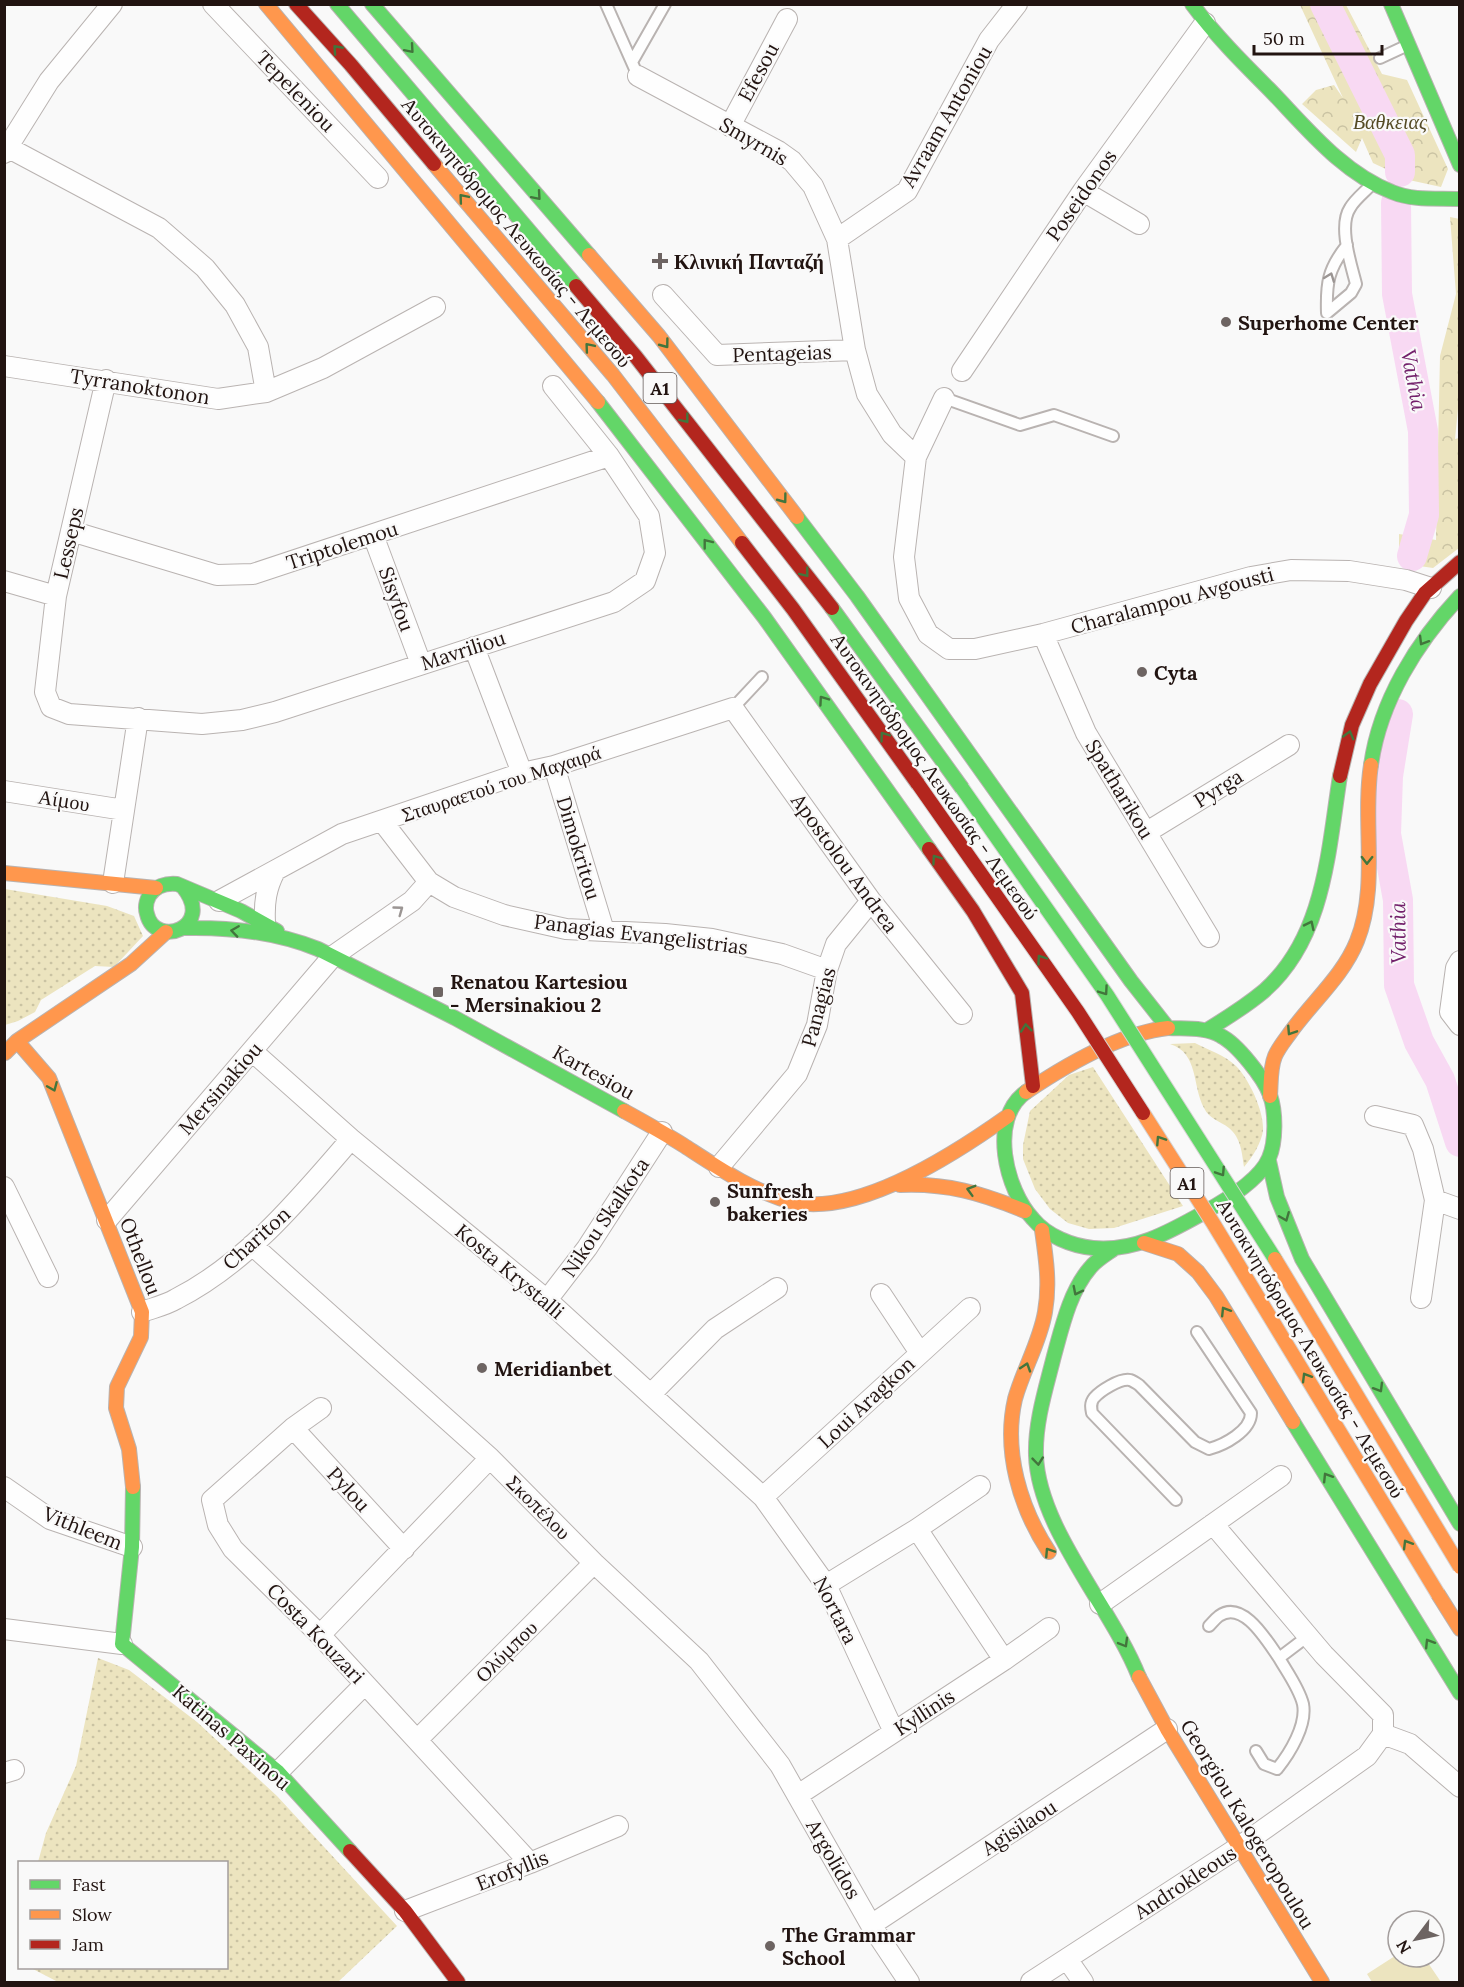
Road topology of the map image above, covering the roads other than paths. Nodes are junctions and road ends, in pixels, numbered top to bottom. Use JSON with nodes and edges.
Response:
{"nodes":[{"id":1,"x":111,"y":4,"type":"edge"},
{"id":2,"x":213,"y":4,"type":"edge"},
{"id":3,"x":266,"y":4,"type":"edge"},
{"id":4,"x":296,"y":4,"type":"edge"},
{"id":5,"x":337,"y":4,"type":"edge"},
{"id":6,"x":372,"y":4,"type":"edge"},
{"id":7,"x":606,"y":4,"type":"edge"},
{"id":8,"x":665,"y":4,"type":"edge"},
{"id":9,"x":1017,"y":4,"type":"edge"},
{"id":10,"x":1192,"y":4,"type":"edge"},
{"id":11,"x":1391,"y":4,"type":"edge"},
{"id":12,"x":787,"y":19,"type":"dead end"},
{"id":13,"x":1205,"y":23,"type":"junction"},
{"id":14,"x":1408,"y":45,"type":"junction"},
{"id":15,"x":1380,"y":58,"type":"dead end"},
{"id":16,"x":635,"y":69,"type":"junction"},
{"id":17,"x":730,"y":126,"type":"junction"},
{"id":18,"x":1452,"y":132,"type":"edge"},
{"id":19,"x":6,"y":150,"type":"edge"},
{"id":20,"x":1460,"y":165,"type":"edge"},
{"id":21,"x":378,"y":178,"type":"dead end"},
{"id":22,"x":1373,"y":183,"type":"junction"},
{"id":23,"x":1083,"y":191,"type":"junction"},
{"id":24,"x":1460,"y":199,"type":"edge"},
{"id":25,"x":1139,"y":224,"type":"dead end"},
{"id":26,"x":837,"y":239,"type":"junction"},
{"id":27,"x":1347,"y":245,"type":"junction"},
{"id":28,"x":663,"y":295,"type":"dead end"},
{"id":29,"x":435,"y":308,"type":"dead end"},
{"id":30,"x":855,"y":350,"type":"junction"},
{"id":31,"x":4,"y":366,"type":"edge"},
{"id":32,"x":962,"y":371,"type":"dead end"},
{"id":33,"x":106,"y":380,"type":"junction"},
{"id":34,"x":552,"y":386,"type":"dead end"},
{"id":35,"x":266,"y":393,"type":"junction"},
{"id":36,"x":944,"y":398,"type":"joint"},
{"id":37,"x":1113,"y":436,"type":"dead end"},
{"id":38,"x":609,"y":456,"type":"junction"},
{"id":39,"x":916,"y":457,"type":"junction"},
{"id":40,"x":71,"y":531,"type":"junction"},
{"id":41,"x":373,"y":535,"type":"junction"},
{"id":42,"x":1460,"y":562,"type":"edge"},
{"id":43,"x":4,"y":581,"type":"edge"},
{"id":44,"x":1431,"y":588,"type":"junction"},
{"id":45,"x":56,"y":596,"type":"junction"},
{"id":46,"x":1460,"y":596,"type":"edge"},
{"id":47,"x":1043,"y":634,"type":"junction"},
{"id":48,"x":474,"y":647,"type":"junction"},
{"id":49,"x":421,"y":664,"type":"junction"},
{"id":50,"x":762,"y":677,"type":"dead end"},
{"id":51,"x":51,"y":707,"type":"joint"},
{"id":52,"x":733,"y":708,"type":"junction"},
{"id":53,"x":138,"y":718,"type":"junction"},
{"id":54,"x":1289,"y":745,"type":"dead end"},
{"id":55,"x":554,"y":766,"type":"junction"},
{"id":56,"x":522,"y":773,"type":"junction"},
{"id":57,"x":4,"y":791,"type":"edge"},
{"id":58,"x":124,"y":810,"type":"junction"},
{"id":59,"x":382,"y":821,"type":"junction"},
{"id":60,"x":1147,"y":832,"type":"junction"},
{"id":61,"x":275,"y":871,"type":"junction"},
{"id":62,"x":4,"y":873,"type":"edge"},
{"id":63,"x":429,"y":882,"type":"junction"},
{"id":64,"x":183,"y":887,"type":"junction"},
{"id":65,"x":156,"y":888,"type":"junction"},
{"id":66,"x":108,"y":890,"type":"junction"},
{"id":67,"x":219,"y":901,"type":"junction"},
{"id":68,"x":871,"y":901,"type":"junction"},
{"id":69,"x":265,"y":922,"type":"junction"},
{"id":70,"x":184,"y":928,"type":"junction"},
{"id":71,"x":604,"y":931,"type":"junction"},
{"id":72,"x":166,"y":932,"type":"junction"},
{"id":73,"x":1209,"y":937,"type":"dead end"},
{"id":74,"x":286,"y":938,"type":"junction"},
{"id":75,"x":333,"y":956,"type":"junction"},
{"id":76,"x":1460,"y":962,"type":"edge"},
{"id":77,"x":827,"y":970,"type":"junction"},
{"id":78,"x":962,"y":1014,"type":"dead end"},
{"id":79,"x":1455,"y":1018,"type":"edge"},
{"id":80,"x":1168,"y":1028,"type":"junction"},
{"id":81,"x":1206,"y":1030,"type":"junction"},
{"id":82,"x":9,"y":1046,"type":"edge"},
{"id":83,"x":252,"y":1051,"type":"junction"},
{"id":84,"x":1033,"y":1086,"type":"junction"},
{"id":85,"x":1270,"y":1096,"type":"junction"},
{"id":86,"x":1008,"y":1116,"type":"junction"},
{"id":87,"x":1375,"y":1116,"type":"dead end"},
{"id":88,"x":662,"y":1132,"type":"junction"},
{"id":89,"x":351,"y":1139,"type":"junction"},
{"id":90,"x":1269,"y":1161,"type":"junction"},
{"id":91,"x":719,"y":1167,"type":"junction"},
{"id":92,"x":888,"y":1186,"type":"junction"},
{"id":93,"x":4,"y":1187,"type":"edge"},
{"id":94,"x":1435,"y":1200,"type":"junction"},
{"id":95,"x":1460,"y":1209,"type":"edge"},
{"id":96,"x":1025,"y":1211,"type":"junction"},
{"id":97,"x":107,"y":1220,"type":"junction"},
{"id":98,"x":1042,"y":1230,"type":"junction"},
{"id":99,"x":1144,"y":1243,"type":"junction"},
{"id":100,"x":252,"y":1245,"type":"junction"},
{"id":101,"x":1115,"y":1248,"type":"junction"},
{"id":102,"x":48,"y":1277,"type":"dead end"},
{"id":103,"x":777,"y":1288,"type":"dead end"},
{"id":104,"x":881,"y":1294,"type":"dead end"},
{"id":105,"x":1421,"y":1299,"type":"dead end"},
{"id":106,"x":547,"y":1300,"type":"junction"},
{"id":107,"x":970,"y":1308,"type":"dead end"},
{"id":108,"x":142,"y":1312,"type":"junction"},
{"id":109,"x":1197,"y":1332,"type":"dead end"},
{"id":110,"x":920,"y":1353,"type":"junction"},
{"id":111,"x":651,"y":1394,"type":"junction"},
{"id":112,"x":321,"y":1408,"type":"dead end"},
{"id":113,"x":293,"y":1428,"type":"junction"},
{"id":114,"x":490,"y":1458,"type":"junction"},
{"id":115,"x":1281,"y":1476,"type":"dead end"},
{"id":116,"x":980,"y":1486,"type":"dead end"},
{"id":117,"x":4,"y":1487,"type":"edge"},
{"id":118,"x":763,"y":1497,"type":"junction"},
{"id":119,"x":1176,"y":1500,"type":"dead end"},
{"id":120,"x":1213,"y":1524,"type":"junction"},
{"id":121,"x":1460,"y":1524,"type":"edge"},
{"id":122,"x":917,"y":1529,"type":"junction"},
{"id":123,"x":132,"y":1547,"type":"junction"},
{"id":124,"x":404,"y":1549,"type":"junction"},
{"id":125,"x":1054,"y":1560,"type":"dead end"},
{"id":126,"x":594,"y":1563,"type":"junction"},
{"id":127,"x":1460,"y":1567,"type":"edge"},
{"id":128,"x":826,"y":1585,"type":"junction"},
{"id":129,"x":1097,"y":1611,"type":"junction"},
{"id":130,"x":1209,"y":1626,"type":"dead end"},
{"id":131,"x":1049,"y":1628,"type":"dead end"},
{"id":132,"x":4,"y":1629,"type":"edge"},
{"id":133,"x":1460,"y":1629,"type":"edge"},
{"id":134,"x":320,"y":1635,"type":"junction"},
{"id":135,"x":1308,"y":1636,"type":"junction"},
{"id":136,"x":122,"y":1644,"type":"junction"},
{"id":137,"x":1279,"y":1658,"type":"junction"},
{"id":138,"x":1004,"y":1660,"type":"junction"},
{"id":139,"x":365,"y":1684,"type":"junction"},
{"id":140,"x":1460,"y":1693,"type":"edge"},
{"id":141,"x":1167,"y":1729,"type":"junction"},
{"id":142,"x":894,"y":1732,"type":"junction"},
{"id":143,"x":1383,"y":1734,"type":"junction"},
{"id":144,"x":417,"y":1740,"type":"junction"},
{"id":145,"x":1256,"y":1751,"type":"dead end"},
{"id":146,"x":278,"y":1772,"type":"junction"},
{"id":147,"x":1460,"y":1787,"type":"edge"},
{"id":148,"x":798,"y":1795,"type":"junction"},
{"id":149,"x":618,"y":1826,"type":"dead end"},
{"id":150,"x":1239,"y":1847,"type":"junction"},
{"id":151,"x":530,"y":1863,"type":"junction"},
{"id":152,"x":405,"y":1911,"type":"junction"},
{"id":153,"x":872,"y":1924,"type":"junction"},
{"id":154,"x":1067,"y":1959,"type":"junction"},
{"id":155,"x":458,"y":1983,"type":"edge"},
{"id":156,"x":909,"y":1983,"type":"edge"},
{"id":157,"x":1030,"y":1983,"type":"edge"},
{"id":158,"x":1083,"y":1983,"type":"edge"},
{"id":159,"x":1322,"y":1983,"type":"edge"}],
"edges":[{"from":1,"to":19,"type":"street"},
{"from":2,"to":21,"type":"street","name":"Tepeleniou"},
{"from":84,"to":3,"type":"main road","one_way":true},
{"from":133,"to":4,"type":"main road","name":"Αυτοκινητόδρομος Λευκωσίας - Λεμεσού","number":"A1","one_way":true,"bridge":true},
{"from":5,"to":127,"type":"main road","name":"Αυτοκινητόδρομος Λευκωσίας - Λεμεσού","number":"A1","one_way":true,"bridge":true},
{"from":6,"to":80,"type":"main road","one_way":true},
{"from":7,"to":16,"type":"lane"},
{"from":8,"to":16,"type":"lane"},
{"from":9,"to":26,"type":"street","name":"Avraam Antoniou"},
{"from":10,"to":13,"type":"main road"},
{"from":11,"to":14,"type":"main road"},
{"from":12,"to":17,"type":"street","name":"Efesou"},
{"from":13,"to":22,"type":"main road"},
{"from":13,"to":23,"type":"street","name":"Poseidonos"},
{"from":14,"to":15,"type":"lane"},
{"from":14,"to":18,"type":"main road"},
{"from":16,"to":17,"type":"street","name":"Smyrnis"},
{"from":17,"to":26,"type":"street","name":"Smyrnis"},
{"from":18,"to":20,"type":"main road"},
{"from":19,"to":35,"type":"street"},
{"from":22,"to":24,"type":"main road"},
{"from":22,"to":27,"type":"lane"},
{"from":23,"to":25,"type":"street"},
{"from":23,"to":32,"type":"street","name":"Poseidonos"},
{"from":26,"to":30,"type":"street","name":"Smyrnis"},
{"from":27,"to":27,"type":"lane","one_way":true},
{"from":28,"to":30,"type":"street","name":"Pentageias"},
{"from":29,"to":35,"type":"street","name":"Tyrranoktonon"},
{"from":30,"to":39,"type":"street","name":"Smyrnis"},
{"from":31,"to":33,"type":"street","name":"Tyrranoktonon"},
{"from":33,"to":35,"type":"street","name":"Tyrranoktonon"},
{"from":33,"to":40,"type":"street","name":"Lesseps"},
{"from":34,"to":38,"type":"street","name":"Mavriliou"},
{"from":36,"to":37,"type":"lane"},
{"from":36,"to":39,"type":"street"},
{"from":38,"to":41,"type":"street","name":"Triptolemou"},
{"from":38,"to":48,"type":"street","name":"Mavriliou"},
{"from":39,"to":47,"type":"street","name":"Charalampou Avgousti"},
{"from":40,"to":41,"type":"street","name":"Triptolemou"},
{"from":40,"to":45,"type":"street","name":"Lesseps"},
{"from":41,"to":49,"type":"street","name":"Sisyfou"},
{"from":42,"to":44,"type":"main road"},
{"from":43,"to":45,"type":"street"},
{"from":44,"to":47,"type":"street","name":"Charalampou Avgousti"},
{"from":81,"to":44,"type":"main road","one_way":true},
{"from":45,"to":51,"type":"street","name":"Lesseps"},
{"from":46,"to":85,"type":"main road","one_way":true},
{"from":47,"to":60,"type":"street","name":"Spatharikou"},
{"from":48,"to":49,"type":"street","name":"Mavriliou"},
{"from":48,"to":56,"type":"street"},
{"from":49,"to":53,"type":"street","name":"Mavriliou"},
{"from":50,"to":52,"type":"lane"},
{"from":51,"to":53,"type":"street","name":"Mavriliou"},
{"from":52,"to":55,"type":"street","name":"Σταυραετού του Μαχαιρά"},
{"from":52,"to":68,"type":"street","name":"Apostolou Andrea"},
{"from":53,"to":58,"type":"street"},
{"from":54,"to":60,"type":"street","name":"Pyrga"},
{"from":55,"to":56,"type":"street","name":"Σταυραετού του Μαχαιρά"},
{"from":55,"to":71,"type":"street","name":"Dimokritou"},
{"from":56,"to":59,"type":"street","name":"Σταυραετού του Μαχαιρά"},
{"from":57,"to":58,"type":"street","name":"Αίμου"},
{"from":58,"to":66,"type":"street"},
{"from":59,"to":61,"type":"street","name":"Σταυραετού του Μαχαιρά"},
{"from":59,"to":63,"type":"street","name":"Panagias Evangelistrias"},
{"from":60,"to":73,"type":"street","name":"Spatharikou"},
{"from":61,"to":67,"type":"street","name":"Σταυραετού του Μαχαιρά"},
{"from":61,"to":69,"type":"street"},
{"from":62,"to":66,"type":"main road"},
{"from":63,"to":71,"type":"street","name":"Panagias Evangelistrias"},
{"from":75,"to":63,"type":"street","name":"Mersinakiou","one_way":true},
{"from":64,"to":65,"type":"main road"},
{"from":64,"to":67,"type":"main road","name":"Kartesiou"},
{"from":64,"to":70,"type":"main road"},
{"from":65,"to":66,"type":"main road"},
{"from":65,"to":72,"type":"main road"},
{"from":67,"to":69,"type":"main road","name":"Kartesiou"},
{"from":68,"to":77,"type":"street","name":"Panagias"},
{"from":68,"to":78,"type":"street","name":"Apostolou Andrea"},
{"from":69,"to":74,"type":"main road","name":"Kartesiou"},
{"from":70,"to":72,"type":"main road"},
{"from":74,"to":70,"type":"main road","name":"Kartesiou","one_way":true},
{"from":71,"to":77,"type":"street","name":"Panagias Evangelistrias"},
{"from":72,"to":82,"type":"main road"},
{"from":74,"to":75,"type":"main road","name":"Kartesiou"},
{"from":75,"to":83,"type":"street","name":"Mersinakiou"},
{"from":75,"to":88,"type":"main road","name":"Kartesiou"},
{"from":76,"to":79,"type":"street"},
{"from":77,"to":91,"type":"street","name":"Panagias"},
{"from":80,"to":81,"type":"main road"},
{"from":80,"to":84,"type":"main road"},
{"from":81,"to":85,"type":"main road"},
{"from":82,"to":97,"type":"main road","name":"Othellou","one_way":true},
{"from":83,"to":89,"type":"street","name":"Kosta Krystalli"},
{"from":83,"to":97,"type":"street","name":"Mersinakiou"},
{"from":84,"to":86,"type":"main road"},
{"from":85,"to":90,"type":"main road"},
{"from":86,"to":92,"type":"main road","name":"Kartesiou"},
{"from":86,"to":96,"type":"main road"},
{"from":87,"to":94,"type":"street"},
{"from":88,"to":91,"type":"main road","name":"Kartesiou"},
{"from":88,"to":106,"type":"street","name":"Nikou Skalkota"},
{"from":89,"to":100,"type":"street","name":"Chariton"},
{"from":89,"to":106,"type":"street","name":"Kosta Krystalli"},
{"from":90,"to":99,"type":"main road"},
{"from":90,"to":121,"type":"main road","one_way":true},
{"from":91,"to":92,"type":"main road","name":"Kartesiou"},
{"from":96,"to":92,"type":"main road","name":"Kartesiou","one_way":true},
{"from":93,"to":102,"type":"street"},
{"from":94,"to":95,"type":"street"},
{"from":94,"to":105,"type":"street"},
{"from":96,"to":98,"type":"main road"},
{"from":97,"to":108,"type":"main road","name":"Othellou"},
{"from":98,"to":101,"type":"main road"},
{"from":125,"to":98,"type":"main road","one_way":true},
{"from":99,"to":101,"type":"main road"},
{"from":140,"to":99,"type":"main road","one_way":true},
{"from":100,"to":108,"type":"street","name":"Chariton"},
{"from":100,"to":114,"type":"street","name":"Σκοπέλου"},
{"from":101,"to":129,"type":"main road","name":"Georgiou Kalogeropoulou","one_way":true},
{"from":103,"to":111,"type":"street"},
{"from":104,"to":110,"type":"street"},
{"from":106,"to":111,"type":"street","name":"Kosta Krystalli"},
{"from":107,"to":110,"type":"street","name":"Loui Aragkon"},
{"from":108,"to":123,"type":"main road","name":"Othellou"},
{"from":109,"to":119,"type":"lane"},
{"from":110,"to":118,"type":"street","name":"Loui Aragkon"},
{"from":111,"to":118,"type":"street","name":"Kosta Krystalli"},
{"from":112,"to":113,"type":"street","name":"Costa Kouzari"},
{"from":113,"to":124,"type":"street","name":"Pylou"},
{"from":113,"to":134,"type":"street","name":"Costa Kouzari"},
{"from":114,"to":124,"type":"street"},
{"from":114,"to":126,"type":"street","name":"Σκοπέλου"},
{"from":115,"to":120,"type":"street"},
{"from":116,"to":122,"type":"street"},
{"from":117,"to":123,"type":"street","name":"Vithleem"},
{"from":118,"to":128,"type":"street","name":"Nortara"},
{"from":120,"to":129,"type":"street"},
{"from":120,"to":135,"type":"street"},
{"from":122,"to":128,"type":"street"},
{"from":122,"to":138,"type":"street"},
{"from":123,"to":136,"type":"main road","name":"Othellou"},
{"from":124,"to":134,"type":"street"},
{"from":126,"to":144,"type":"street","name":"Ολύμπου"},
{"from":126,"to":148,"type":"street","name":"Σκοπέλου"},
{"from":128,"to":142,"type":"street","name":"Nortara"},
{"from":129,"to":141,"type":"main road","name":"Georgiou Kalogeropoulou"},
{"from":130,"to":137,"type":"lane"},
{"from":131,"to":138,"type":"street","name":"Kyllinis"},
{"from":132,"to":136,"type":"street"},
{"from":134,"to":139,"type":"street","name":"Costa Kouzari"},
{"from":135,"to":137,"type":"lane"},
{"from":135,"to":143,"type":"street"},
{"from":136,"to":146,"type":"main road","name":"Katinas Paxinou"},
{"from":137,"to":145,"type":"lane"},
{"from":138,"to":142,"type":"street","name":"Kyllinis"},
{"from":139,"to":144,"type":"street","name":"Costa Kouzari"},
{"from":139,"to":146,"type":"street"},
{"from":141,"to":150,"type":"main road","name":"Georgiou Kalogeropoulou"},
{"from":141,"to":153,"type":"street","name":"Agisilaou"},
{"from":142,"to":148,"type":"street","name":"Kyllinis"},
{"from":143,"to":147,"type":"street"},
{"from":143,"to":150,"type":"street","name":"Androkleous"},
{"from":144,"to":151,"type":"street","name":"Costa Kouzari"},
{"from":146,"to":152,"type":"main road","name":"Katinas Paxinou"},
{"from":148,"to":153,"type":"street","name":"Argolidos"},
{"from":149,"to":151,"type":"street","name":"Erofyllis"},
{"from":150,"to":154,"type":"street","name":"Androkleous"},
{"from":150,"to":159,"type":"main road","name":"Georgiou Kalogeropoulou"},
{"from":151,"to":152,"type":"street","name":"Erofyllis"},
{"from":152,"to":155,"type":"main road","name":"Katinas Paxinou"},
{"from":153,"to":156,"type":"street","name":"Argolidos"},
{"from":154,"to":157,"type":"street","name":"Androkleous"},
{"from":154,"to":158,"type":"street"}]}
